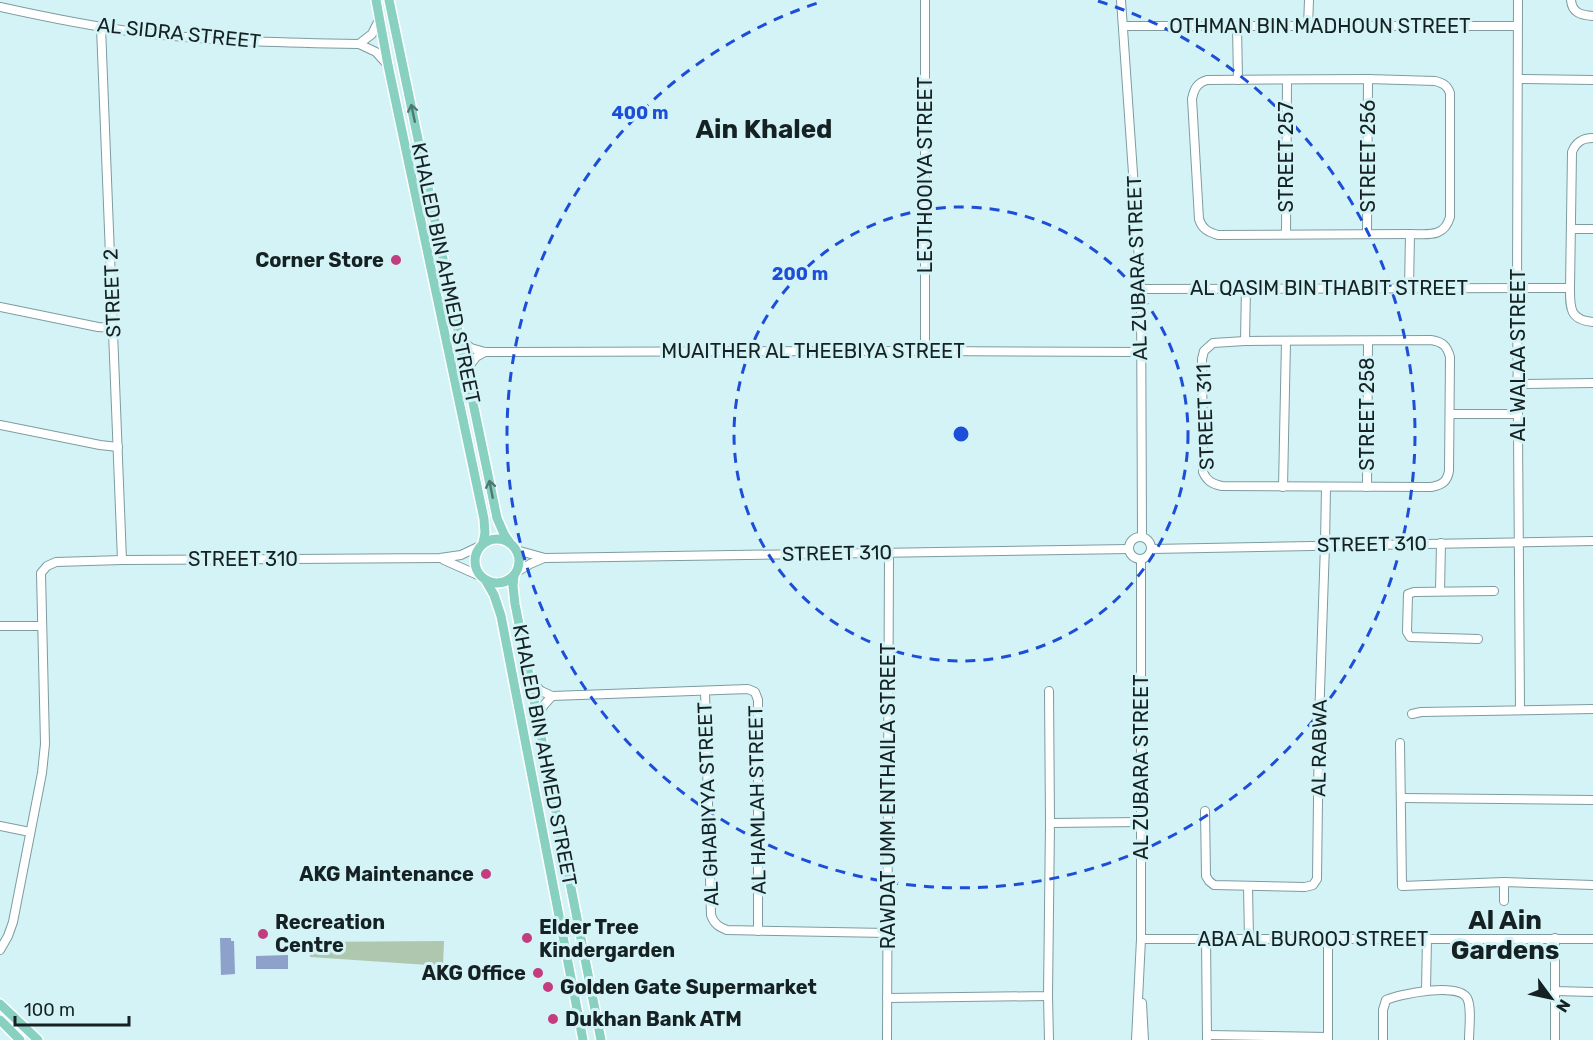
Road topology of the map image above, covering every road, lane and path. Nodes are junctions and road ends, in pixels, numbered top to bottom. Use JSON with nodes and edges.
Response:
{"nodes":[{"id":1,"x":376,"y":0,"type":"edge"},
{"id":2,"x":389,"y":0,"type":"edge"},
{"id":3,"x":925,"y":0,"type":"edge"},
{"id":4,"x":1121,"y":0,"type":"edge"},
{"id":5,"x":1309,"y":0,"type":"edge"},
{"id":6,"x":1518,"y":0,"type":"edge"},
{"id":7,"x":1571,"y":0,"type":"edge"},
{"id":8,"x":0,"y":7,"type":"edge"},
{"id":9,"x":1593,"y":16,"type":"edge"},
{"id":10,"x":380,"y":19,"type":"junction"},
{"id":11,"x":1123,"y":26,"type":"junction"},
{"id":12,"x":1237,"y":26,"type":"junction"},
{"id":13,"x":1308,"y":26,"type":"junction"},
{"id":14,"x":1518,"y":26,"type":"junction"},
{"id":15,"x":101,"y":27,"type":"junction"},
{"id":16,"x":359,"y":44,"type":"junction"},
{"id":17,"x":388,"y":65,"type":"junction"},
{"id":18,"x":1368,"y":79,"type":"junction"},
{"id":19,"x":1518,"y":79,"type":"junction"},
{"id":20,"x":1238,"y":80,"type":"junction"},
{"id":21,"x":1287,"y":80,"type":"junction"},
{"id":22,"x":1593,"y":80,"type":"edge"},
{"id":23,"x":1593,"y":138,"type":"edge"},
{"id":24,"x":1571,"y":229,"type":"junction"},
{"id":25,"x":1593,"y":229,"type":"edge"},
{"id":26,"x":1286,"y":234,"type":"junction"},
{"id":27,"x":1367,"y":234,"type":"junction"},
{"id":28,"x":1410,"y":234,"type":"junction"},
{"id":29,"x":1246,"y":287,"type":"junction"},
{"id":30,"x":1408,"y":288,"type":"junction"},
{"id":31,"x":1570,"y":288,"type":"junction"},
{"id":32,"x":1141,"y":289,"type":"junction"},
{"id":33,"x":1517,"y":289,"type":"junction"},
{"id":34,"x":0,"y":307,"type":"edge"},
{"id":35,"x":1593,"y":322,"type":"edge"},
{"id":36,"x":113,"y":328,"type":"junction"},
{"id":37,"x":460,"y":339,"type":"junction"},
{"id":38,"x":1245,"y":341,"type":"junction"},
{"id":39,"x":1286,"y":341,"type":"junction"},
{"id":40,"x":1368,"y":341,"type":"junction"},
{"id":41,"x":925,"y":351,"type":"junction"},
{"id":42,"x":485,"y":352,"type":"junction"},
{"id":43,"x":1141,"y":352,"type":"junction"},
{"id":44,"x":466,"y":369,"type":"junction"},
{"id":45,"x":1593,"y":383,"type":"edge"},
{"id":46,"x":1518,"y":384,"type":"junction"},
{"id":47,"x":1450,"y":414,"type":"junction"},
{"id":48,"x":1518,"y":414,"type":"junction"},
{"id":49,"x":0,"y":425,"type":"edge"},
{"id":50,"x":118,"y":447,"type":"junction"},
{"id":51,"x":1283,"y":487,"type":"junction"},
{"id":52,"x":1326,"y":487,"type":"junction"},
{"id":53,"x":1367,"y":487,"type":"junction"},
{"id":54,"x":1142,"y":537,"type":"junction"},
{"id":55,"x":1593,"y":541,"type":"edge"},
{"id":56,"x":1519,"y":542,"type":"junction"},
{"id":57,"x":1441,"y":543,"type":"junction"},
{"id":58,"x":482,"y":544,"type":"junction"},
{"id":59,"x":1325,"y":545,"type":"junction"},
{"id":60,"x":513,"y":547,"type":"junction"},
{"id":61,"x":1129,"y":549,"type":"junction"},
{"id":62,"x":1152,"y":549,"type":"junction"},
{"id":63,"x":889,"y":553,"type":"junction"},
{"id":64,"x":440,"y":558,"type":"junction"},
{"id":65,"x":545,"y":558,"type":"junction"},
{"id":66,"x":122,"y":560,"type":"junction"},
{"id":67,"x":1141,"y":560,"type":"junction"},
{"id":68,"x":514,"y":574,"type":"junction"},
{"id":69,"x":483,"y":579,"type":"junction"},
{"id":70,"x":1440,"y":591,"type":"junction"},
{"id":71,"x":1494,"y":591,"type":"dead end"},
{"id":72,"x":0,"y":626,"type":"edge"},
{"id":73,"x":42,"y":626,"type":"junction"},
{"id":74,"x":1478,"y":639,"type":"dead end"},
{"id":75,"x":530,"y":680,"type":"junction"},
{"id":76,"x":705,"y":691,"type":"junction"},
{"id":77,"x":1049,"y":691,"type":"dead end"},
{"id":78,"x":552,"y":696,"type":"junction"},
{"id":79,"x":1593,"y":709,"type":"edge"},
{"id":80,"x":1520,"y":710,"type":"junction"},
{"id":81,"x":1412,"y":714,"type":"dead end"},
{"id":82,"x":537,"y":717,"type":"junction"},
{"id":83,"x":1400,"y":743,"type":"dead end"},
{"id":84,"x":1402,"y":798,"type":"junction"},
{"id":85,"x":1593,"y":800,"type":"edge"},
{"id":86,"x":1205,"y":811,"type":"dead end"},
{"id":87,"x":1141,"y":822,"type":"junction"},
{"id":88,"x":1050,"y":823,"type":"junction"},
{"id":89,"x":0,"y":826,"type":"edge"},
{"id":90,"x":30,"y":832,"type":"junction"},
{"id":91,"x":1504,"y":882,"type":"junction"},
{"id":92,"x":1593,"y":885,"type":"edge"},
{"id":93,"x":1248,"y":886,"type":"junction"},
{"id":94,"x":1504,"y":901,"type":"dead end"},
{"id":95,"x":758,"y":931,"type":"junction"},
{"id":96,"x":887,"y":933,"type":"junction"},
{"id":97,"x":1427,"y":938,"type":"junction"},
{"id":98,"x":1554,"y":938,"type":"junction"},
{"id":99,"x":1141,"y":939,"type":"junction"},
{"id":100,"x":1206,"y":939,"type":"junction"},
{"id":101,"x":1249,"y":939,"type":"junction"},
{"id":102,"x":1328,"y":939,"type":"junction"},
{"id":103,"x":1593,"y":939,"type":"edge"},
{"id":104,"x":0,"y":950,"type":"edge"},
{"id":105,"x":1140,"y":975,"type":"junction"},
{"id":106,"x":1426,"y":990,"type":"junction"},
{"id":107,"x":1555,"y":991,"type":"junction"},
{"id":108,"x":1593,"y":992,"type":"edge"},
{"id":109,"x":1048,"y":996,"type":"junction"},
{"id":110,"x":887,"y":998,"type":"junction"},
{"id":111,"x":0,"y":1004,"type":"edge"},
{"id":112,"x":0,"y":1020,"type":"edge"},
{"id":113,"x":1207,"y":1037,"type":"edge"},
{"id":114,"x":1328,"y":1038,"type":"edge"},
{"id":115,"x":20,"y":1040,"type":"edge"},
{"id":116,"x":38,"y":1040,"type":"edge"},
{"id":117,"x":583,"y":1040,"type":"edge"},
{"id":118,"x":601,"y":1040,"type":"edge"},
{"id":119,"x":887,"y":1040,"type":"edge"},
{"id":120,"x":1049,"y":1040,"type":"edge"},
{"id":121,"x":1136,"y":1040,"type":"edge"},
{"id":122,"x":1144,"y":1040,"type":"edge"},
{"id":123,"x":1383,"y":1040,"type":"edge"},
{"id":124,"x":1469,"y":1040,"type":"edge"},
{"id":125,"x":1555,"y":1040,"type":"edge"}],
"edges":[{"from":1,"to":10,"type":"main road","name":"KHALED BIN AHMED STREET"},
{"from":37,"to":2,"type":"main road","name":"KHALED BIN AHMED STREET","one_way":true},
{"from":3,"to":41,"type":"street","name":"LEJTHOOIYA STREET"},
{"from":4,"to":11,"type":"street","name":"AL ZUBARA STREET"},
{"from":5,"to":13,"type":"street"},
{"from":6,"to":14,"type":"street","name":"AL WALAA STREET"},
{"from":7,"to":9,"type":"street"},
{"from":8,"to":15,"type":"street","name":"AL SIDRA STREET"},
{"from":10,"to":16,"type":"street"},
{"from":10,"to":17,"type":"main road","name":"KHALED BIN AHMED STREET"},
{"from":11,"to":12,"type":"street","name":"OTHMAN BIN MADHOUN STREET"},
{"from":11,"to":32,"type":"street","name":"AL ZUBARA STREET"},
{"from":12,"to":13,"type":"street","name":"OTHMAN BIN MADHOUN STREET"},
{"from":12,"to":20,"type":"street"},
{"from":13,"to":14,"type":"street","name":"OTHMAN BIN MADHOUN STREET"},
{"from":14,"to":19,"type":"street","name":"AL WALAA STREET"},
{"from":15,"to":16,"type":"street","name":"AL SIDRA STREET"},
{"from":15,"to":36,"type":"street","name":"STREET 2"},
{"from":16,"to":17,"type":"street"},
{"from":17,"to":58,"type":"main road","name":"KHALED BIN AHMED STREET"},
{"from":18,"to":21,"type":"street"},
{"from":18,"to":27,"type":"street","name":"STREET 256"},
{"from":18,"to":28,"type":"street"},
{"from":19,"to":22,"type":"street"},
{"from":19,"to":33,"type":"street","name":"AL WALAA STREET"},
{"from":20,"to":21,"type":"street"},
{"from":20,"to":26,"type":"street"},
{"from":21,"to":26,"type":"street","name":"STREET 257"},
{"from":23,"to":24,"type":"street"},
{"from":24,"to":25,"type":"street"},
{"from":24,"to":31,"type":"street"},
{"from":26,"to":27,"type":"street"},
{"from":27,"to":28,"type":"street"},
{"from":28,"to":30,"type":"street"},
{"from":29,"to":30,"type":"street","name":"AL QASIM BIN THABIT STREET"},
{"from":29,"to":32,"type":"street","name":"AL QASIM BIN THABIT STREET"},
{"from":29,"to":38,"type":"street"},
{"from":30,"to":33,"type":"street","name":"AL QASIM BIN THABIT STREET"},
{"from":31,"to":33,"type":"street","name":"AL QASIM BIN THABIT STREET"},
{"from":31,"to":35,"type":"street"},
{"from":32,"to":43,"type":"street","name":"AL ZUBARA STREET"},
{"from":33,"to":46,"type":"street","name":"AL WALAA STREET"},
{"from":34,"to":36,"type":"street"},
{"from":36,"to":50,"type":"street","name":"STREET 2"},
{"from":37,"to":42,"type":"street","name":"MUAITHER AL THEEBIYA STREET"},
{"from":37,"to":44,"type":"main road","name":"KHALED BIN AHMED STREET"},
{"from":38,"to":39,"type":"street","name":"STREET 311"},
{"from":38,"to":51,"type":"street","name":"STREET 311"},
{"from":39,"to":40,"type":"street","name":"STREET 311"},
{"from":39,"to":51,"type":"street"},
{"from":40,"to":47,"type":"street","name":"STREET 311"},
{"from":40,"to":53,"type":"street","name":"STREET 258"},
{"from":41,"to":42,"type":"street","name":"MUAITHER AL THEEBIYA STREET"},
{"from":41,"to":43,"type":"street","name":"MUAITHER AL THEEBIYA STREET"},
{"from":42,"to":44,"type":"street"},
{"from":43,"to":54,"type":"street","name":"AL ZUBARA STREET"},
{"from":60,"to":44,"type":"main road","name":"KHALED BIN AHMED STREET","one_way":true},
{"from":45,"to":46,"type":"street"},
{"from":46,"to":48,"type":"street","name":"AL WALAA STREET"},
{"from":47,"to":48,"type":"street"},
{"from":47,"to":53,"type":"street","name":"STREET 311"},
{"from":48,"to":56,"type":"street","name":"AL WALAA STREET"},
{"from":49,"to":50,"type":"street"},
{"from":50,"to":66,"type":"street","name":"STREET 2"},
{"from":51,"to":52,"type":"street","name":"STREET 311"},
{"from":52,"to":53,"type":"street","name":"STREET 311"},
{"from":52,"to":59,"type":"street"},
{"from":54,"to":61,"type":"street"},
{"from":54,"to":62,"type":"street"},
{"from":55,"to":56,"type":"street","name":"STREET 310"},
{"from":56,"to":57,"type":"street","name":"STREET 310"},
{"from":56,"to":80,"type":"street","name":"AL WALAA STREET"},
{"from":57,"to":59,"type":"street","name":"STREET 310"},
{"from":57,"to":70,"type":"street"},
{"from":58,"to":60,"type":"main road"},
{"from":58,"to":64,"type":"street","name":"STREET 310"},
{"from":58,"to":69,"type":"main road"},
{"from":59,"to":62,"type":"street","name":"STREET 310"},
{"from":59,"to":93,"type":"street","name":"AL RABWA"},
{"from":60,"to":65,"type":"street","name":"STREET 310"},
{"from":60,"to":68,"type":"main road"},
{"from":61,"to":63,"type":"street","name":"STREET 310"},
{"from":61,"to":67,"type":"street"},
{"from":62,"to":67,"type":"street"},
{"from":63,"to":65,"type":"street","name":"STREET 310"},
{"from":63,"to":96,"type":"street","name":"RAWDAT UMM ENTHAILA STREET"},
{"from":64,"to":66,"type":"street","name":"STREET 310"},
{"from":64,"to":69,"type":"street","name":"STREET 310"},
{"from":65,"to":68,"type":"street","name":"STREET 310"},
{"from":66,"to":73,"type":"street","name":"STREET 310"},
{"from":67,"to":87,"type":"street","name":"AL ZUBARA STREET"},
{"from":68,"to":69,"type":"main road"},
{"from":68,"to":75,"type":"main road","name":"KHALED BIN AHMED STREET"},
{"from":69,"to":117,"type":"main road","name":"KHALED BIN AHMED STREET"},
{"from":70,"to":71,"type":"street"},
{"from":70,"to":74,"type":"street"},
{"from":72,"to":73,"type":"street"},
{"from":73,"to":90,"type":"street"},
{"from":75,"to":78,"type":"street"},
{"from":75,"to":82,"type":"main road","name":"KHALED BIN AHMED STREET"},
{"from":76,"to":78,"type":"street","name":"AL HAMLAH STREET"},
{"from":76,"to":95,"type":"street","name":"AL GHABIYYA STREET"},
{"from":76,"to":95,"type":"street","name":"AL HAMLAH STREET"},
{"from":77,"to":88,"type":"street"},
{"from":78,"to":82,"type":"street"},
{"from":79,"to":80,"type":"street"},
{"from":80,"to":81,"type":"street"},
{"from":82,"to":118,"type":"main road","name":"KHALED BIN AHMED STREET"},
{"from":83,"to":84,"type":"street"},
{"from":84,"to":85,"type":"street"},
{"from":84,"to":91,"type":"street"},
{"from":86,"to":93,"type":"street","name":"AL RABWA"},
{"from":87,"to":88,"type":"street"},
{"from":87,"to":99,"type":"street","name":"AL ZUBARA STREET"},
{"from":88,"to":109,"type":"street"},
{"from":89,"to":90,"type":"street"},
{"from":90,"to":104,"type":"street"},
{"from":91,"to":92,"type":"street"},
{"from":91,"to":94,"type":"street"},
{"from":93,"to":101,"type":"street"},
{"from":95,"to":96,"type":"street","name":"AL GHABIYYA STREET"},
{"from":96,"to":110,"type":"street","name":"RAWDAT UMM ENTHAILA STREET"},
{"from":97,"to":98,"type":"street","name":"ABA AL BUROOJ STREET"},
{"from":97,"to":102,"type":"street","name":"ABA AL BUROOJ STREET"},
{"from":97,"to":106,"type":"street"},
{"from":98,"to":103,"type":"street","name":"ABA AL BUROOJ STREET"},
{"from":98,"to":107,"type":"street"},
{"from":99,"to":100,"type":"street","name":"ABA AL BUROOJ STREET"},
{"from":99,"to":105,"type":"street","name":"AL ZUBARA STREET"},
{"from":100,"to":101,"type":"street","name":"ABA AL BUROOJ STREET"},
{"from":100,"to":113,"type":"street"},
{"from":101,"to":102,"type":"street","name":"ABA AL BUROOJ STREET"},
{"from":102,"to":114,"type":"street"},
{"from":105,"to":121,"type":"street","name":"AL ZUBARA STREET"},
{"from":105,"to":122,"type":"street","name":"AL ZUBARA STREET"},
{"from":106,"to":123,"type":"street"},
{"from":106,"to":124,"type":"street"},
{"from":107,"to":108,"type":"street"},
{"from":107,"to":125,"type":"street"},
{"from":109,"to":110,"type":"street"},
{"from":109,"to":120,"type":"street"},
{"from":110,"to":119,"type":"street","name":"RAWDAT UMM ENTHAILA STREET"},
{"from":111,"to":116,"type":"main road"},
{"from":112,"to":115,"type":"main road"},
{"from":113,"to":114,"type":"street"}]}
